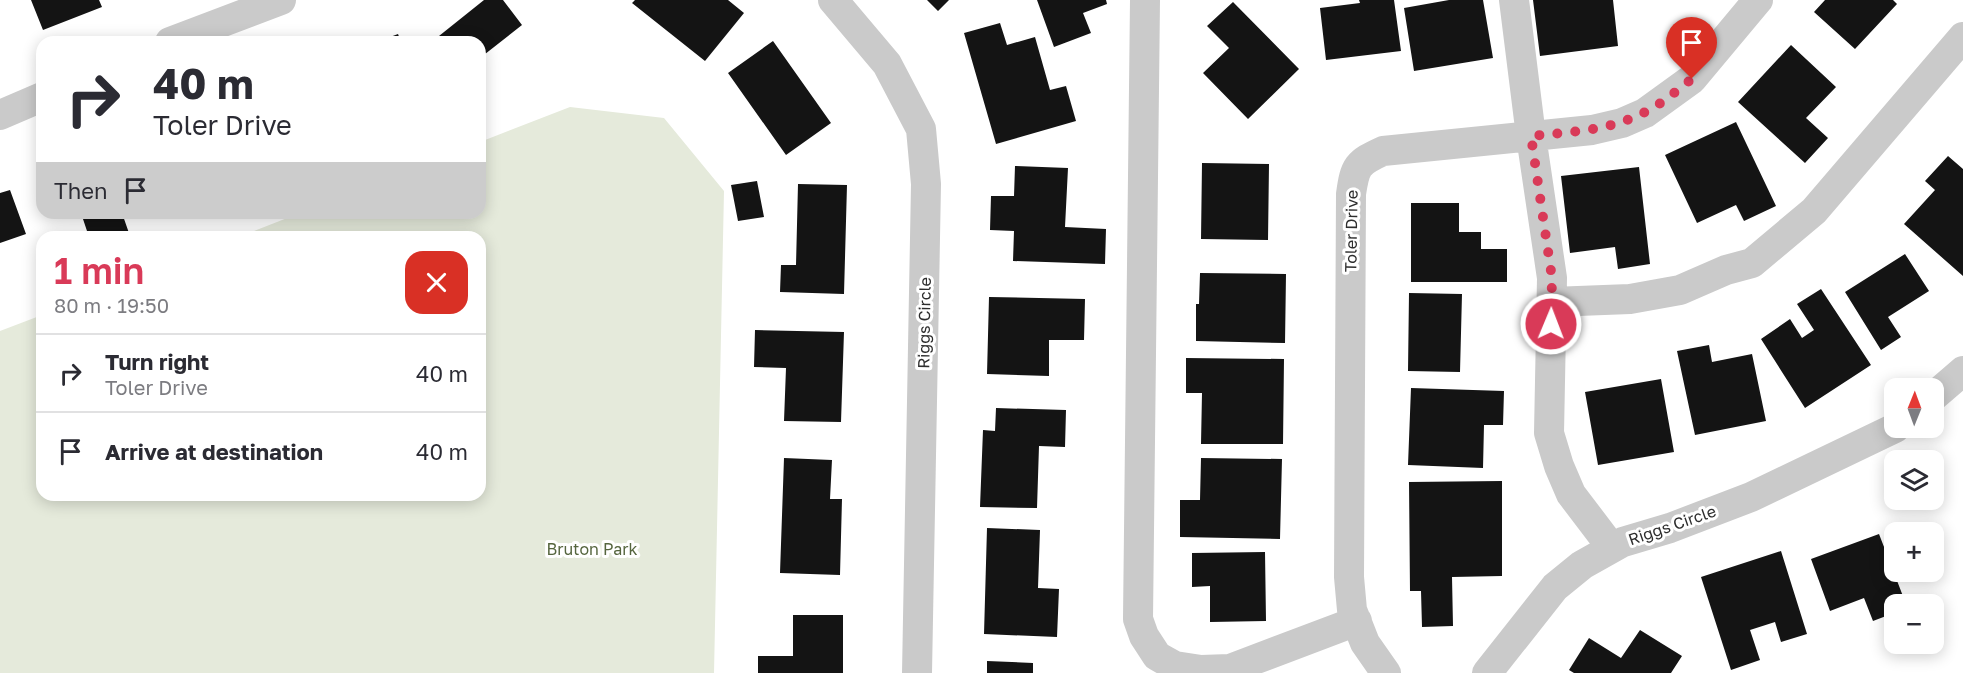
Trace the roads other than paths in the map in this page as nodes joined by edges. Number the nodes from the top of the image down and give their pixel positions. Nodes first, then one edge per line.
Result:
1 (281, 0) edge
2 (833, 0) edge
3 (1145, 0) edge
4 (1514, 0) edge
5 (1758, 0) edge
6 (186, 36) edge
7 (1963, 37) edge
8 (36, 100) edge
9 (0, 115) edge
10 (1531, 136) junction
11 (1552, 302) junction
12 (1963, 371) edge
13 (1944, 387) edge
14 (1884, 433) edge
15 (1612, 548) junction
16 (1357, 621) junction
17 (917, 673) edge
18 (1386, 673) edge
19 (1487, 673) edge

1 - 6 street
2 - 17 street, Riggs Circle
3 - 16 street
4 - 10 street
5 - 10 street, Toler Drive
7 - 11 street
8 - 9 street
10 - 11 street
10 - 16 street, Toler Drive
11 - 15 street
12 - 13 street
14 - 15 street, Riggs Circle
15 - 19 street, Riggs Circle
16 - 18 street, Toler Drive

